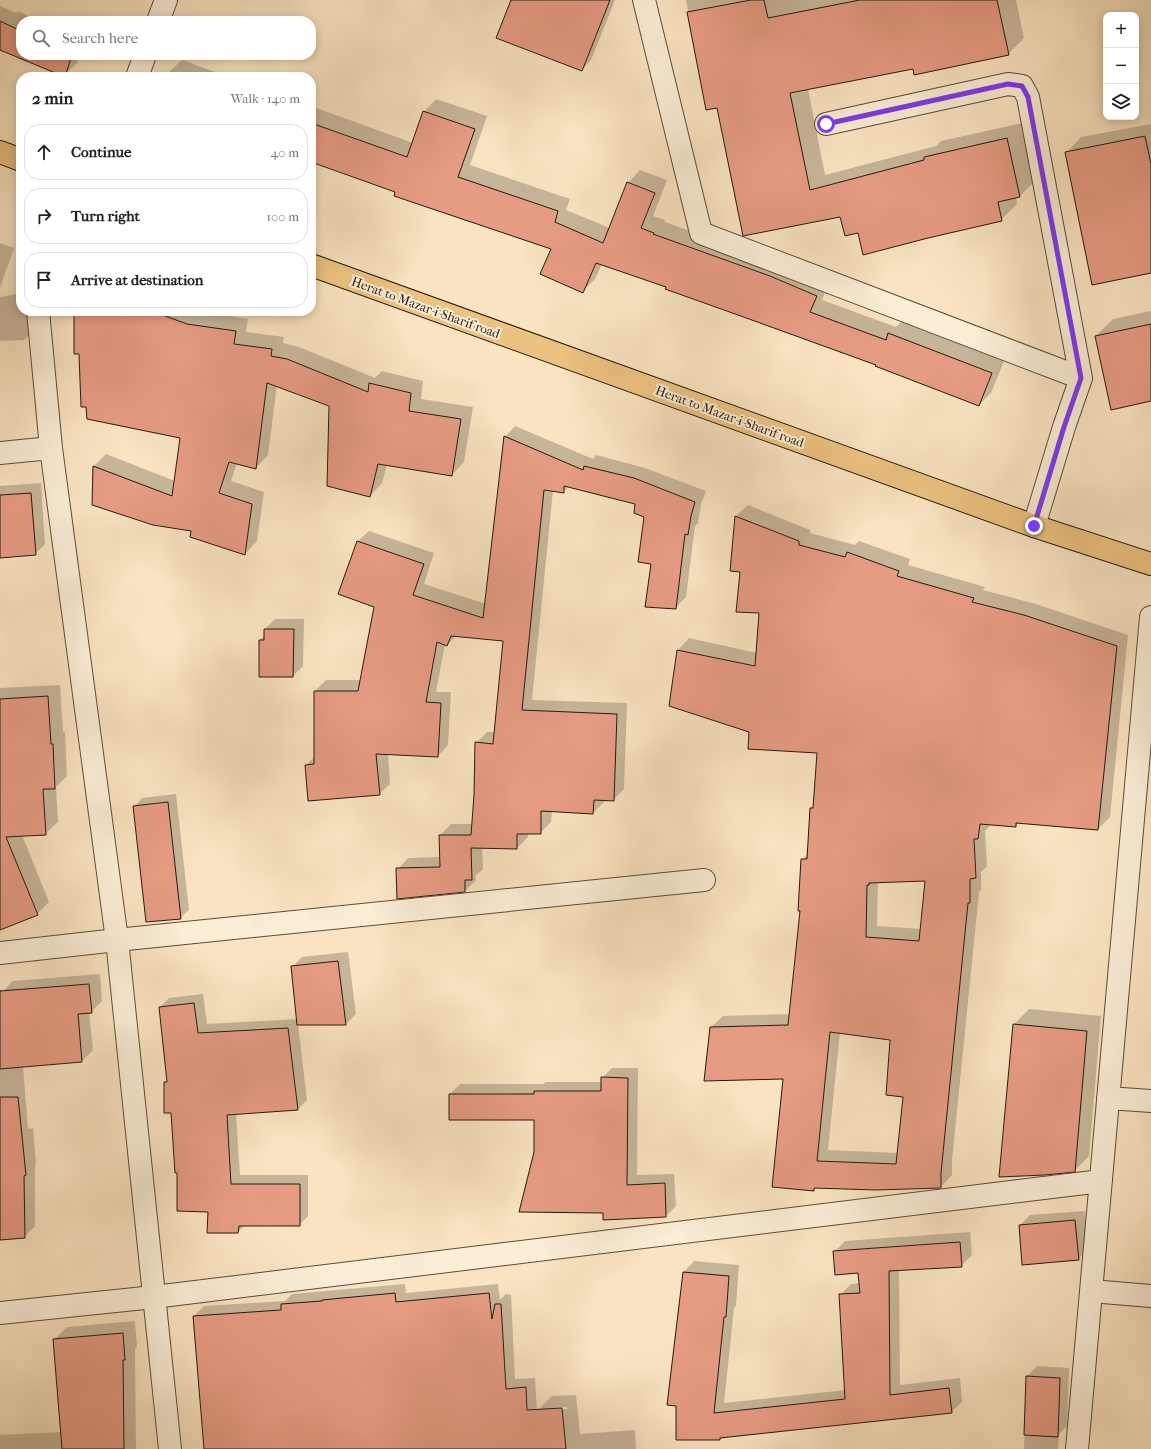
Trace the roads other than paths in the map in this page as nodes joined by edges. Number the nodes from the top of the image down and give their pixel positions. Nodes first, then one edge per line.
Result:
1 (166, 0) edge
2 (644, 0) edge
3 (160, 16) edge
4 (143, 60) edge
5 (139, 72) edge
6 (826, 124) dead end
7 (0, 152) edge
8 (16, 158) edge
9 (316, 268) edge
10 (38, 316) edge
11 (1081, 378) junction
12 (51, 448) junction
13 (0, 453) edge
14 (1034, 526) junction
15 (1151, 564) edge
16 (1151, 617) edge
17 (704, 880) dead end
18 (117, 940) junction
19 (0, 953) edge
20 (1108, 1098) junction
21 (1151, 1101) edge
22 (1101, 1181) junction
23 (1091, 1291) junction
24 (1151, 1296) edge
25 (154, 1297) junction
26 (0, 1313) edge
27 (170, 1449) edge
28 (1077, 1449) edge

1 - 3 street
2 - 11 street
4 - 5 street
6 - 11 street
7 - 8 highway
9 - 14 highway, Herat to Mazar-i-Sharif road
10 - 12 street
11 - 14 street
12 - 13 street
12 - 18 street
14 - 15 highway, Herat to Mazar-i-Sharif road
16 - 20 street
17 - 18 street
18 - 19 street
18 - 25 street
20 - 21 street
20 - 22 street
22 - 23 street
22 - 25 street
23 - 24 street
23 - 28 street
25 - 26 street
25 - 27 street

